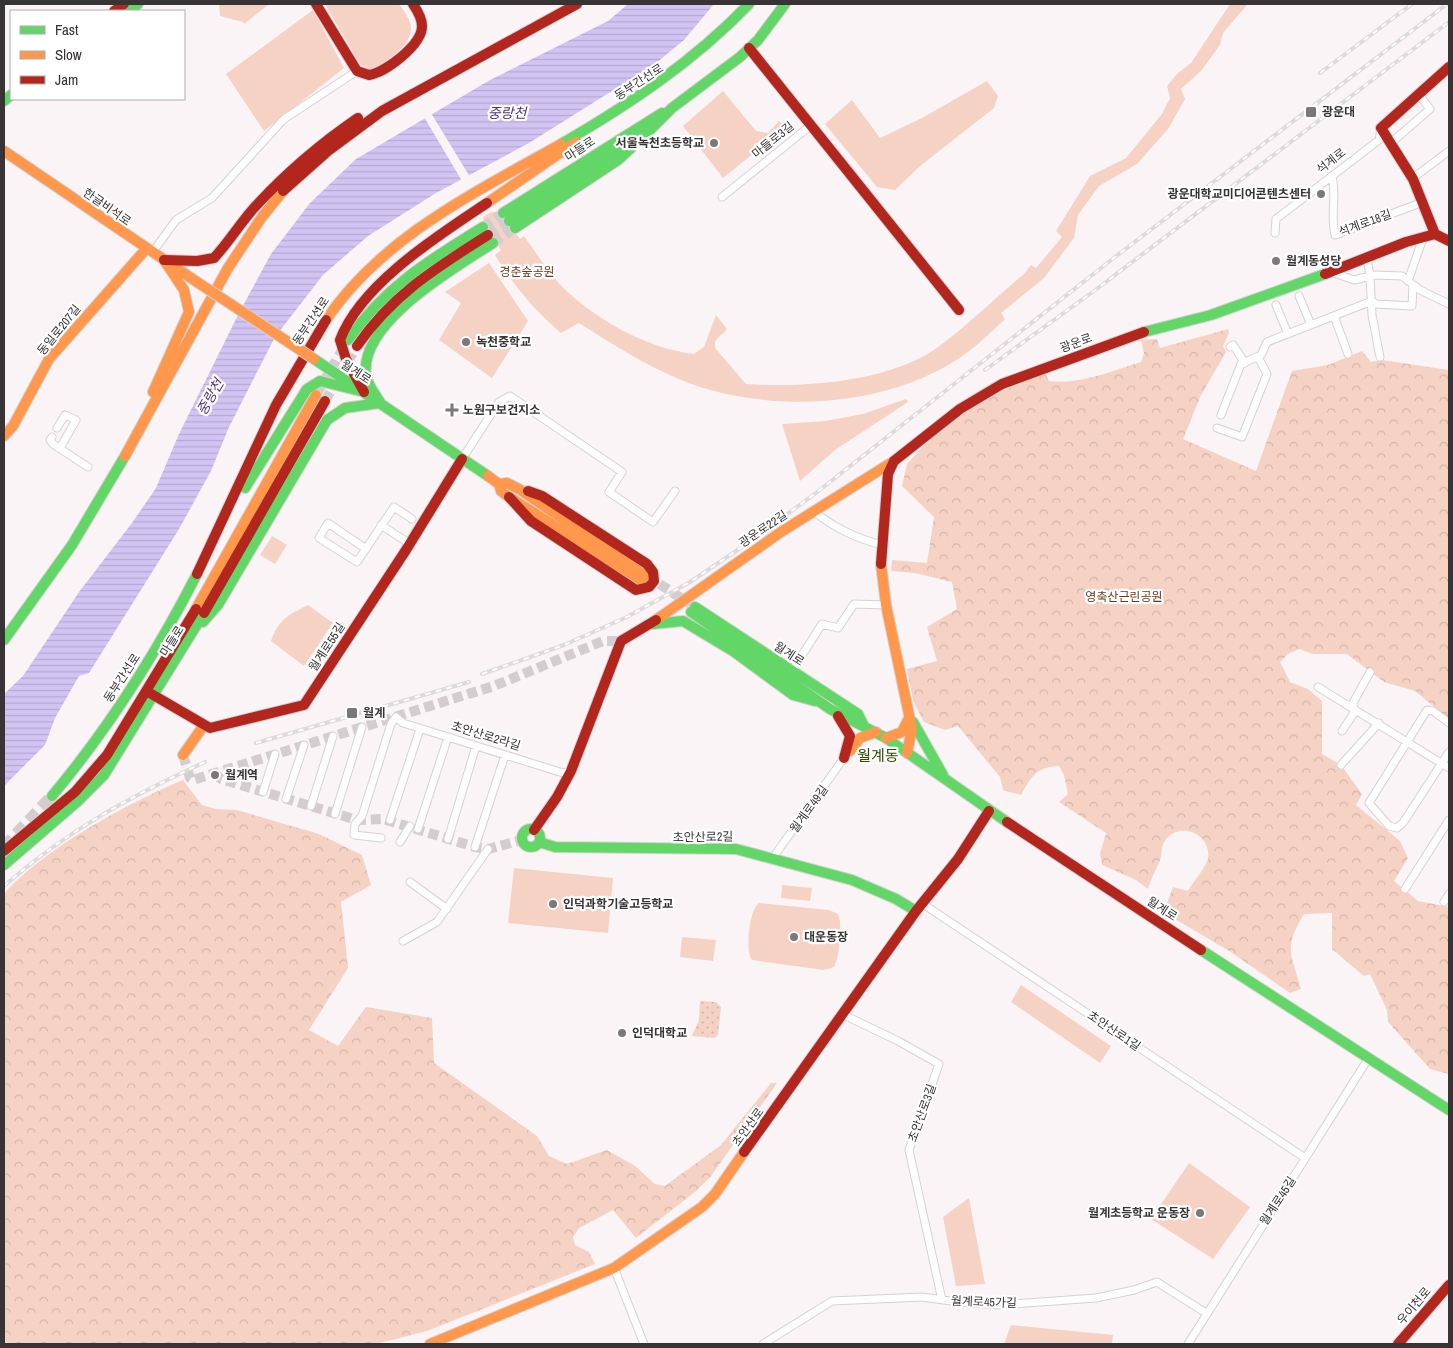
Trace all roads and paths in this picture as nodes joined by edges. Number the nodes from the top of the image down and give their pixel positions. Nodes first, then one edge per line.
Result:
1 (316, 4) edge
2 (413, 4) edge
3 (577, 4) edge
4 (749, 4) edge
5 (785, 4) edge
6 (749, 48) junction
7 (1449, 67) edge
8 (357, 71) junction
9 (408, 95) junction
10 (1419, 95) junction
11 (622, 108) junction
12 (672, 108) junction
13 (810, 126) junction
14 (1381, 128) junction
15 (1392, 142) junction
16 (4, 151) edge
17 (1449, 151) edge
18 (1332, 176) junction
19 (1413, 178) junction
20 (722, 197) dead end
21 (1423, 202) junction
22 (483, 205) junction
23 (1275, 233) dead end
24 (1434, 234) junction
25 (1422, 238) junction
26 (1449, 241) edge
27 (149, 251) junction
28 (1367, 258) junction
29 (164, 260) junction
30 (1331, 272) junction
31 (1370, 276) junction
32 (197, 282) joint
33 (1411, 283) junction
34 (1299, 296) dead end
35 (1372, 301) junction
36 (1449, 304) edge
37 (1276, 305) dead end
38 (959, 310) dead end
39 (1334, 316) junction
40 (1311, 325) junction
41 (1288, 334) junction
42 (353, 343) tunnel mouth
43 (1230, 347) dead end
44 (1348, 354) dead end
45 (1258, 357) junction
46 (1380, 357) dead end
47 (1245, 362) junction
48 (364, 392) junction
49 (316, 395) tunnel mouth
50 (325, 401) tunnel mouth
51 (380, 403) junction
52 (1221, 415) dead end
53 (57, 428) dead end
54 (1217, 428) dead end
55 (4, 436) edge
56 (52, 437) dead end
57 (60, 448) junction
58 (251, 460) junction
59 (462, 460) junction
60 (894, 461) junction
61 (88, 467) dead end
62 (119, 468) junction
63 (499, 484) junction
64 (520, 489) junction
65 (675, 491) dead end
66 (510, 497) junction
67 (813, 511) junction
68 (412, 519) dead end
69 (381, 525) junction
70 (215, 537) junction
71 (410, 544) junction
72 (882, 545) junction
73 (366, 549) junction
74 (688, 596) junction
75 (886, 605) junction
76 (695, 607) junction
77 (683, 621) junction
78 (652, 624) junction
79 (190, 638) junction
80 (4, 640) edge
81 (795, 666) junction
82 (1370, 672) dead end
83 (1318, 688) dead end
84 (150, 693) junction
85 (827, 703) junction
86 (1355, 709) junction
87 (909, 715) junction
88 (1379, 723) junction
89 (1449, 723) edge
90 (204, 725) junction
91 (362, 727) dead end
92 (420, 729) junction
93 (1342, 731) dead end
94 (876, 732) junction
95 (334, 736) dead end
96 (448, 737) junction
97 (886, 738) junction
98 (1407, 741) junction
99 (304, 745) dead end
100 (476, 746) junction
101 (1449, 752) edge
102 (907, 753) junction
103 (275, 754) dead end
104 (183, 755) dead end
105 (504, 756) junction
106 (844, 758) junction
107 (1441, 763) junction
108 (1341, 766) dead end
109 (1449, 768) edge
110 (571, 771) junction
111 (947, 781) junction
112 (263, 792) dead end
113 (52, 796) tunnel mouth
114 (286, 799) dead end
115 (311, 806) dead end
116 (989, 811) junction
117 (335, 814) dead end
118 (390, 820) dead end
119 (1449, 820) edge
120 (410, 826) dead end
121 (418, 829) dead end
122 (534, 830) junction
123 (381, 838) dead end
124 (448, 839) dead end
125 (400, 842) dead end
126 (539, 842) junction
127 (475, 847) dead end
128 (488, 849) dead end
129 (4, 851) edge
130 (772, 859) junction
131 (4, 865) edge
132 (410, 882) dead end
133 (1405, 889) dead end
134 (1449, 894) edge
135 (1444, 902) dead end
136 (919, 907) junction
137 (447, 909) junction
138 (403, 942) dead end
139 (842, 1014) junction
140 (1368, 1059) junction
141 (1449, 1110) edge
142 (1305, 1158) junction
143 (614, 1268) junction
144 (1449, 1285) edge
145 (942, 1300) junction
146 (1206, 1313) junction
147 (430, 1344) edge
148 (644, 1344) edge
149 (763, 1344) edge
150 (1188, 1344) edge
151 (1398, 1344) edge

1 - 8 main road
2 - 8 main road
3 - 9 main road
4 - 11 main road, 동부간선로
5 - 6 main road, 마들로
6 - 12 main road, 마들로
6 - 13 main road, 마들로3길
7 - 10 main road, 석계로
8 - 27 street
9 - 29 main road
9 - 62 main road
10 - 14 main road, 석계로
10 - 15 street
11 - 22 main road
11 - 58 main road, 동부간선로
12 - 12 main road, 마들로
13 - 20 street, 마들로3길
13 - 38 main road
14 - 15 main road
14 - 18 street, 석계로
15 - 19 main road
16 - 27 main road, 한글비석로
17 - 19 street
18 - 21 street, 석계로18길
18 - 23 street, 석계로
19 - 21 main road
21 - 24 main road
22 - 48 main road
22 - 58 main road
24 - 25 main road, 광운로
24 - 26 main road
25 - 28 main road, 광운로
25 - 33 street
27 - 29 main road, 한글비석로
27 - 55 main road, 동일로207길
28 - 30 main road, 광운로
28 - 31 street
29 - 32 main road, 한글비석로
29 - 62 main road
30 - 31 street
30 - 60 main road, 광운로
31 - 33 street
31 - 35 street
32 - 48 main road, 월계로, bridge
33 - 35 street
33 - 36 street
34 - 40 street
35 - 39 street
35 - 46 street
37 - 41 street
39 - 40 street
39 - 44 street
40 - 41 street
41 - 45 street
42 - 51 main road
43 - 47 street
45 - 47 street
45 - 54 street
47 - 52 street
48 - 51 main road, 월계로
48 - 70 main road
49 - 84 main road, 마들로
50 - 79 main road, 마들로
51 - 59 main road, 월계로
51 - 79 main road
53 - 57 street
56 - 57 street
57 - 61 street
58 - 70 main road, 동부간선로
59 - 63 main road, 월계로
59 - 65 street
59 - 71 main road, 월계로55길
60 - 67 main road, 광운로22길
60 - 72 main road
62 - 80 main road
63 - 64 main road, 월계로
63 - 66 main road, 월계로
64 - 66 main road, 월계로
64 - 66 main road
67 - 72 street
67 - 74 main road, 광운로22길
68 - 69 street
69 - 71 street
69 - 73 street
70 - 113 main road, 동부간선로
71 - 90 main road, 월계로55길
72 - 75 main road
73 - 73 street
74 - 76 main road
74 - 78 main road, 광운로22길
75 - 81 street, 월계로
75 - 87 main road
76 - 77 main road
76 - 81 main road
76 - 85 main road, 월계로
77 - 78 main road
77 - 85 main road
78 - 110 main road
79 - 84 main road, 마들로
81 - 85 main road
82 - 86 street
83 - 86 street
84 - 90 main road
84 - 129 main road, 마들로
84 - 131 main road, 마들로
85 - 94 main road, 월계로
85 - 106 main road
86 - 88 street
86 - 93 street
87 - 97 main road
87 - 102 main road
87 - 111 main road
88 - 98 street
88 - 108 street
89 - 98 street
90 - 104 main road
91 - 117 street
92 - 96 street, 초안산로2라길
92 - 118 street
92 - 123 street, 초안산로2라길
94 - 97 main road, 월계로
94 - 106 main road
95 - 115 street
96 - 100 street, 초안산로2라길
96 - 121 street
97 - 102 main road, 월계로
98 - 107 street
98 - 107 street
99 - 114 street
100 - 105 street, 초안산로2라길
100 - 124 street
101 - 107 street
102 - 111 main road, 월계로
103 - 112 street
105 - 110 street, 초안산로2라길
105 - 127 street
106 - 130 street, 월계로49길
107 - 109 street
110 - 122 main road
111 - 116 main road, 월계로
116 - 136 main road, 초안산로
116 - 140 main road, 월계로
119 - 133 street
120 - 125 street
122 - 126 main road
122 - 126 main road
126 - 130 main road, 초안산로2길
128 - 137 street
130 - 136 main road, 초안산로2길
132 - 137 street
134 - 135 street
136 - 139 main road, 초안산로
136 - 142 street, 초안산로1길
137 - 138 street
139 - 143 main road, 초안산로
139 - 145 street, 초안산로3길
140 - 141 main road, 월계로
140 - 142 street, 월계로45길
142 - 146 street, 월계로45길
143 - 147 main road, 초안산로
143 - 148 street
144 - 151 main road, 우이천로
145 - 146 street, 월계로45가길
145 - 149 street, 월계로45가길
146 - 150 street, 월계로45길

